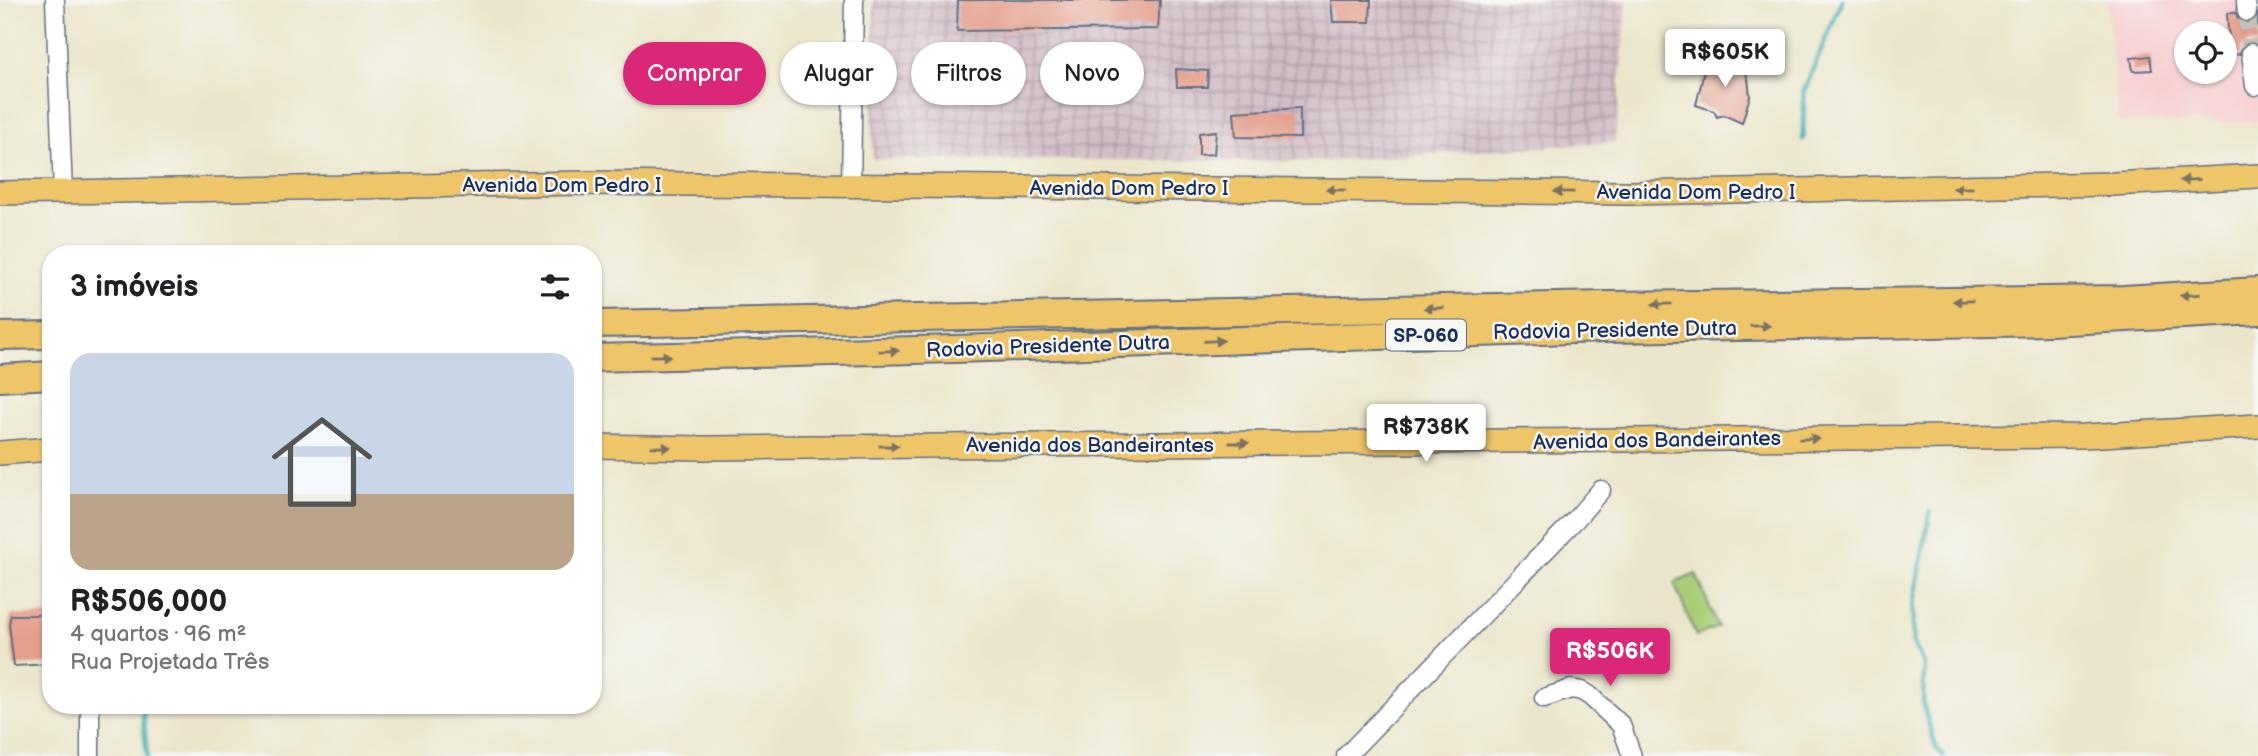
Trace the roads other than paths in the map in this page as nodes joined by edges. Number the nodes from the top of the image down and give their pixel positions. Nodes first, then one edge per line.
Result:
1 (55, 0) edge
2 (854, 0) edge
3 (2250, 53) dead end
4 (2255, 86) dead end
5 (2258, 176) edge
6 (851, 186) junction
7 (63, 192) junction
8 (0, 193) edge
9 (2258, 290) edge
10 (2258, 311) edge
11 (602, 324) edge
12 (42, 335) edge
13 (0, 336) edge
14 (602, 358) edge
15 (0, 366) edge
16 (42, 366) edge
17 (42, 375) edge
18 (0, 378) edge
19 (2258, 426) edge
20 (602, 446) edge
21 (42, 450) edge
22 (0, 453) edge
23 (1601, 490) dead end
24 (1544, 698) dead end
25 (90, 714) edge
26 (90, 756) edge
27 (1346, 756) edge
28 (1632, 756) edge

1 - 7 street
2 - 6 street
3 - 4 street
5 -> 6 main road, Avenida Dom Pedro I
6 - 7 main road, Avenida Dom Pedro I
7 - 8 main road, Avenida Dom Pedro I
9 -> 11 highway, Rodovia Presidente Dutra / SP-060
14 -> 10 highway, Rodovia Presidente Dutra / SP-060
12 - 13 highway
15 - 16 highway
17 - 18 highway
20 -> 19 main road, Avenida dos Bandeirantes
21 - 22 main road
23 - 27 street
24 - 28 street
25 - 26 street

